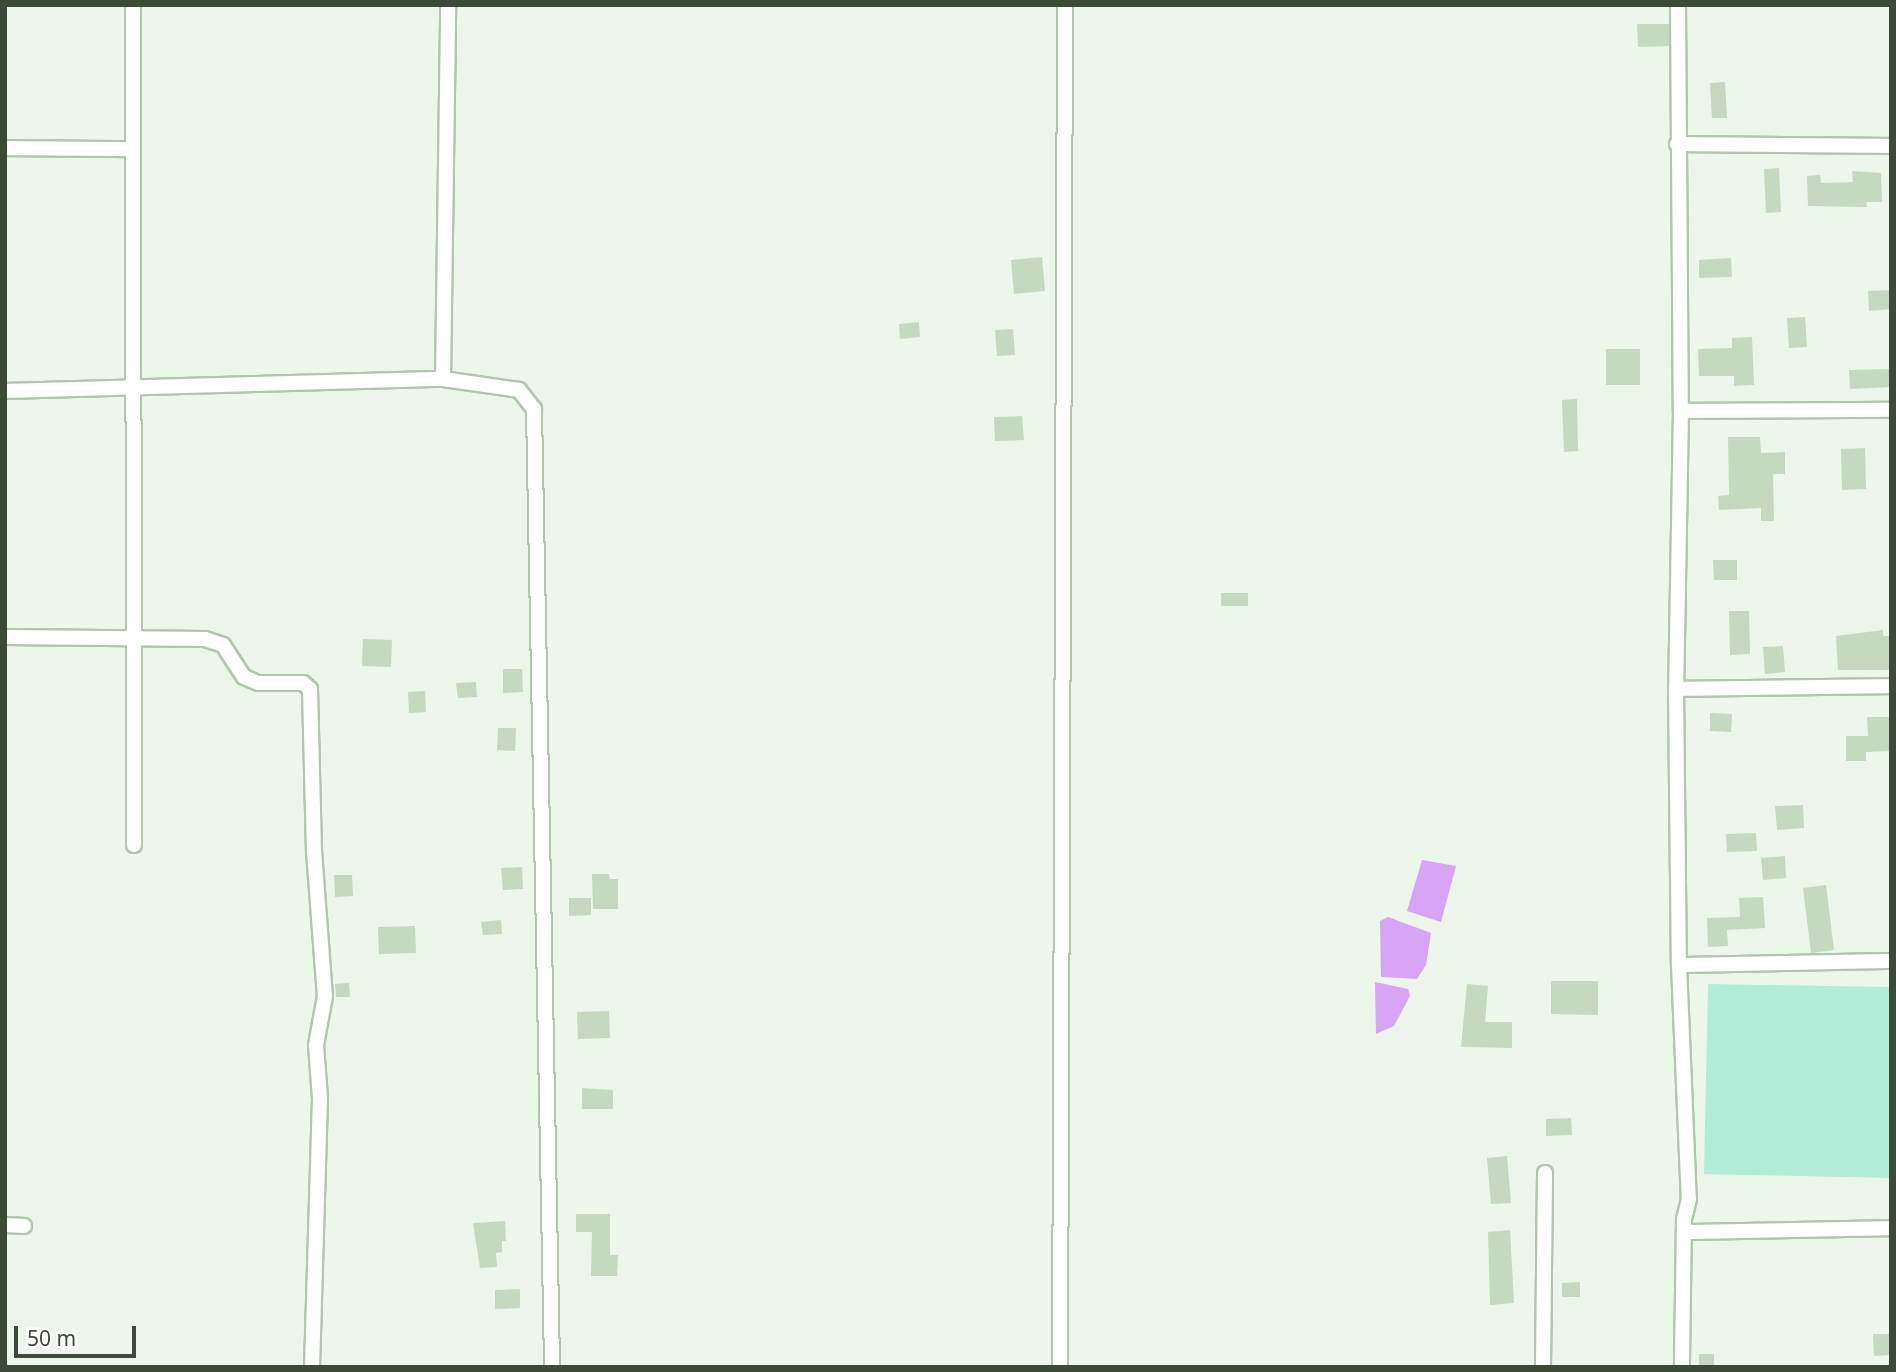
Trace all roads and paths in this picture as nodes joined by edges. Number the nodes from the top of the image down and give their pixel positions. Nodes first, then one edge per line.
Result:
1 (133, 5) edge
2 (448, 5) edge
3 (1065, 5) edge
4 (1678, 5) edge
5 (1677, 144) junction
6 (1891, 146) edge
7 (5, 148) edge
8 (132, 149) junction
9 (443, 379) junction
10 (134, 388) junction
11 (5, 391) edge
12 (1891, 410) edge
13 (1681, 411) junction
14 (5, 637) edge
15 (135, 639) junction
16 (1891, 686) edge
17 (1676, 689) junction
18 (134, 845) dead end
19 (1891, 961) edge
20 (1679, 965) junction
21 (1545, 1173) dead end
22 (5, 1225) edge
23 (24, 1226) dead end
24 (1891, 1228) edge
25 (1684, 1232) junction
26 (312, 1367) edge
27 (552, 1367) edge
28 (1060, 1367) edge
29 (1543, 1367) edge
30 (1682, 1367) edge

1 - 8 street
2 - 9 street
3 - 28 street
4 - 5 street
5 - 6 street
5 - 13 street
7 - 8 street
8 - 10 street
9 - 10 street
9 - 27 street
10 - 11 street
10 - 15 street
12 - 13 street
13 - 17 street
14 - 15 street
15 - 18 street
15 - 26 street
16 - 17 street
17 - 20 street
19 - 20 street
20 - 25 street
21 - 29 street
22 - 23 street
24 - 25 street
25 - 30 street

